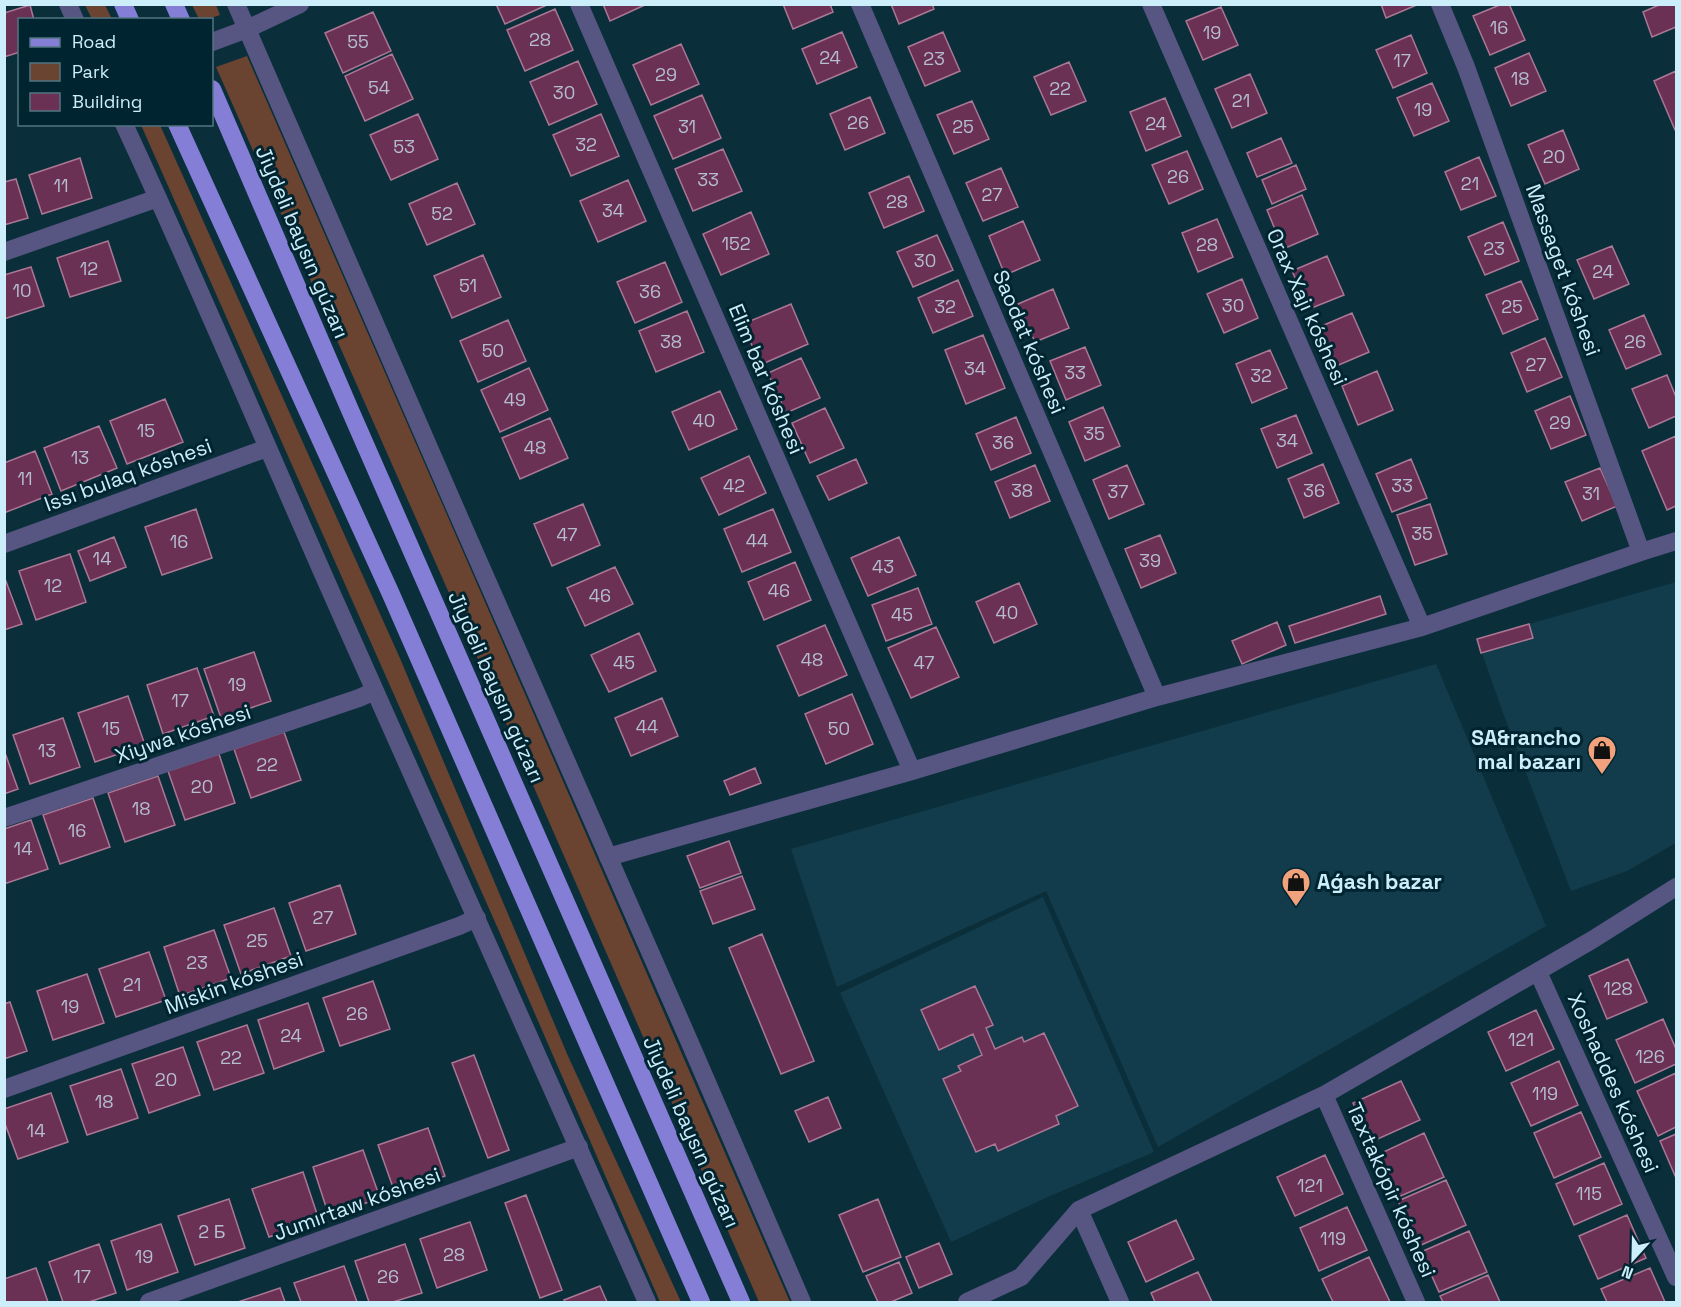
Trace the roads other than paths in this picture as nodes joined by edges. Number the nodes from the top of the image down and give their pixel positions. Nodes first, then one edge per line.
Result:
1 (68, 4) edge
2 (123, 4) edge
3 (174, 4) edge
4 (236, 4) edge
5 (300, 4) edge
6 (579, 4) edge
7 (861, 4) edge
8 (1151, 4) edge
9 (1440, 4) edge
10 (74, 18) edge
11 (129, 18) edge
12 (180, 18) edge
13 (247, 29) junction
14 (213, 42) edge
15 (213, 91) edge
16 (125, 126) edge
17 (178, 126) edge
18 (158, 198) junction
19 (4, 252) edge
20 (267, 448) junction
21 (1677, 541) edge
22 (4, 544) edge
23 (1641, 552) junction
24 (1422, 627) junction
25 (375, 692) junction
26 (1156, 697) junction
27 (912, 771) junction
28 (4, 818) edge
29 (608, 857) junction
30 (1677, 887) edge
31 (477, 918) junction
32 (1538, 972) junction
33 (4, 1089) edge
34 (1324, 1095) junction
35 (579, 1147) junction
36 (1079, 1210) junction
37 (1677, 1277) edge
38 (149, 1302) edge
39 (647, 1302) edge
40 (701, 1302) edge
41 (741, 1302) edge
42 (802, 1302) edge
43 (967, 1302) edge
44 (1120, 1302) edge
45 (1416, 1302) edge

1 - 10 street
2 - 11 main road
3 - 12 main road
4 - 13 street
5 - 13 street
6 - 27 street, Elim bar kóshesi
7 - 26 street, Saodat kóshesi
8 - 24 street, Orax Xajı kóshesi
9 - 23 street, Massaget kóshesi
13 - 14 street
13 - 29 street
15 - 41 main road, Jiydeli baysın gúzarı
16 - 18 street
17 - 40 main road
18 - 19 street
18 - 20 street
20 - 22 street, Issı bulaq kóshesi
20 - 25 street
21 - 23 street
23 - 24 street
24 - 26 street
25 - 28 street, Xiywa kóshesi
25 - 31 street
26 - 27 street
27 - 29 street
29 - 42 street
30 - 32 street
31 - 33 street, Miskin kóshesi
31 - 35 street
32 - 34 street
32 - 37 street, Xoshaddes kóshesi
34 - 36 street
34 - 45 street, Taxtakópir kóshesi
35 - 38 street, Jumırtaw kóshesi
35 - 39 street
36 - 43 street
36 - 44 street

